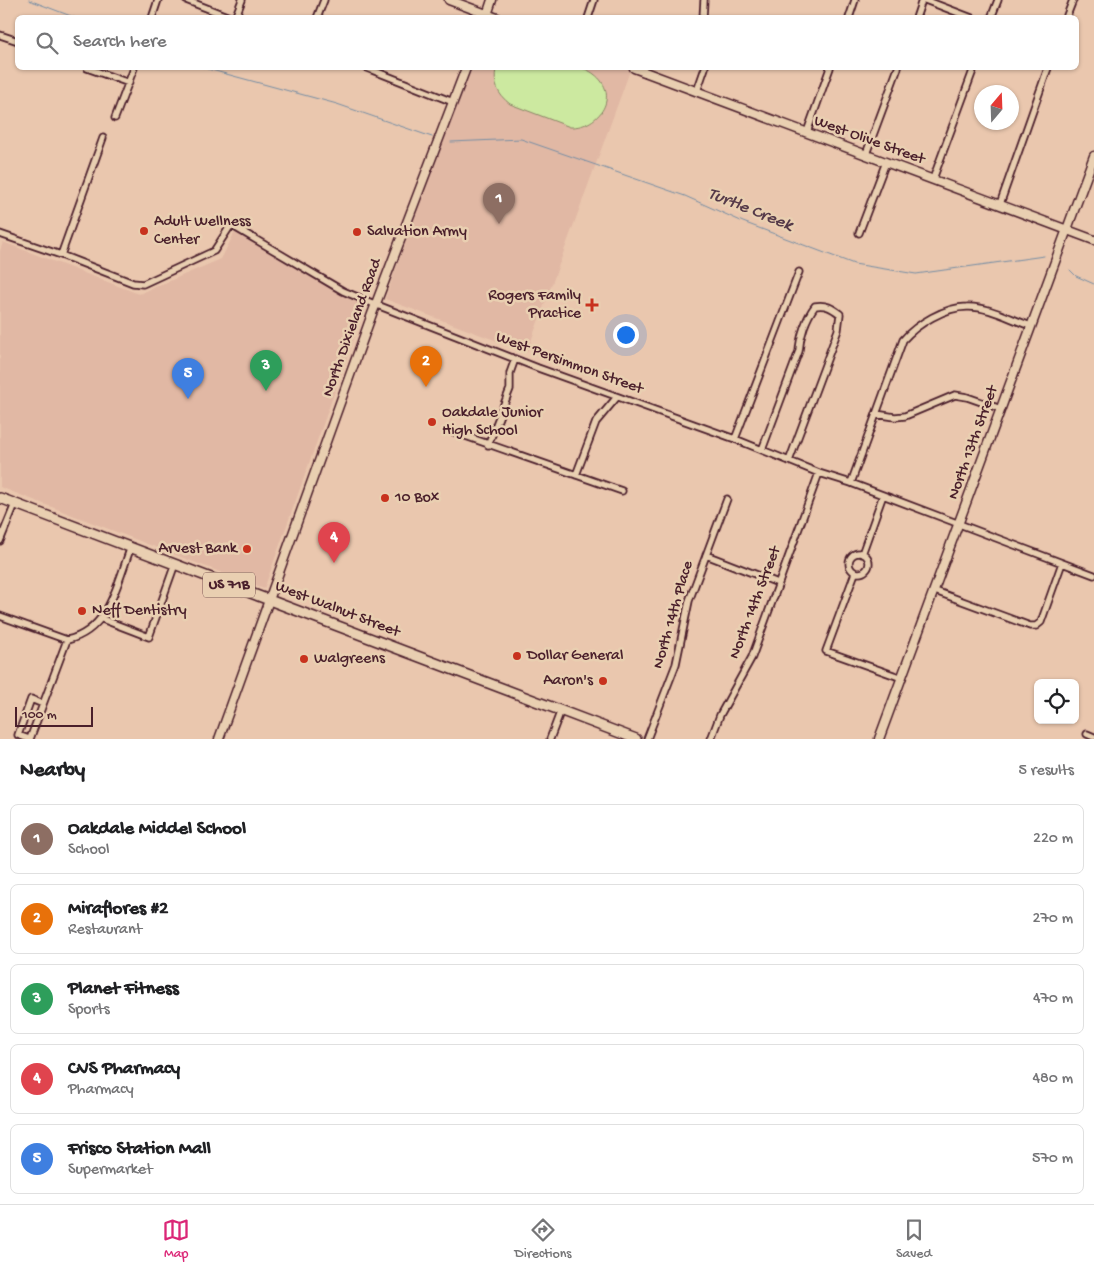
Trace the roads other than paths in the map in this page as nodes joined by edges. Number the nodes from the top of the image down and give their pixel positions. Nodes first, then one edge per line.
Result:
1 (158, 0) edge
2 (186, 0) edge
3 (242, 0) edge
4 (324, 0) edge
5 (449, 0) edge
6 (492, 0) edge
7 (594, 0) edge
8 (704, 0) edge
9 (855, 0) edge
10 (924, 0) edge
11 (998, 0) edge
12 (1073, 0) edge
13 (153, 15) edge
14 (226, 15) edge
15 (235, 15) edge
16 (319, 15) edge
17 (485, 15) edge
18 (487, 15) edge
19 (589, 15) edge
20 (703, 15) edge
21 (850, 15) edge
22 (917, 15) edge
23 (964, 15) edge
24 (992, 15) edge
25 (1067, 15) edge
26 (0, 35) edge
27 (15, 40) edge
28 (92, 70) edge
29 (133, 70) edge
30 (381, 70) edge
31 (465, 70) edge
32 (640, 70) edge
33 (704, 70) edge
34 (829, 70) edge
35 (897, 70) edge
36 (973, 70) edge
37 (1047, 70) edge
38 (128, 83) junction
39 (697, 90) junction
40 (453, 102) junction
41 (115, 118) dead end
42 (807, 132) junction
43 (102, 138) dead end
44 (866, 154) junction
45 (1094, 156) edge
46 (886, 162) junction
47 (934, 179) junction
48 (1000, 204) junction
49 (1067, 230) junction
50 (859, 233) dead end
51 (0, 234) edge
52 (1094, 240) edge
53 (61, 255) junction
54 (799, 272) dead end
55 (376, 304) junction
56 (1030, 326) junction
57 (515, 359) junction
58 (616, 397) junction
59 (1001, 409) junction
60 (876, 414) junction
61 (454, 432) dead end
62 (735, 439) junction
63 (488, 444) junction
64 (762, 450) junction
65 (789, 461) junction
66 (819, 473) junction
67 (576, 475) junction
68 (851, 483) junction
69 (622, 491) dead end
70 (883, 495) junction
71 (0, 498) edge
72 (727, 499) dead end
73 (15, 504) junction
74 (959, 524) junction
75 (0, 541) edge
76 (131, 548) junction
77 (862, 554) junction
78 (706, 555) junction
79 (1062, 563) junction
80 (175, 564) junction
81 (855, 573) junction
82 (1094, 576) edge
83 (778, 583) junction
84 (934, 590) junction
85 (268, 599) junction
86 (0, 616) edge
87 (102, 619) junction
88 (67, 640) junction
89 (902, 678) junction
90 (43, 704) junction
91 (561, 710) junction
92 (1087, 734) dead end
93 (1094, 737) edge
94 (29, 739) edge
95 (219, 739) edge
96 (550, 739) edge
97 (636, 739) edge
98 (647, 739) edge
99 (711, 739) edge
100 (879, 739) edge

1 - 13 street
2 - 14 street
3 - 15 street
4 - 16 street
5 - 17 main road
6 - 18 main road
7 - 19 street
8 - 20 street
9 - 21 street
10 - 22 street
10 - 23 street
11 - 24 street
12 - 25 street
26 - 27 street
28 - 38 street
29 - 38 street
30 - 40 street
31 - 40 main road, North Dixieland Road
32 - 39 main road, West Olive Street
33 - 39 street
34 - 42 street
35 - 44 street
36 - 47 street
37 - 48 street
38 - 41 street
39 - 42 main road, West Olive Street
40 - 55 main road, North Dixieland Road
42 - 44 main road, West Olive Street
43 - 53 street
44 - 46 main road, West Olive Street
45 - 49 main road, North 13th Street
46 - 47 main road, West Olive Street
46 - 50 street
47 - 48 main road, West Olive Street
48 - 49 main road, West Olive Street
49 - 52 main road, West Olive Street
49 - 56 main road, North 13th Street
51 - 53 street
53 - 55 street, West Persimmon Street
54 - 62 street
55 - 57 street, West Persimmon Street
55 - 85 main road, North Dixieland Road
56 - 59 main road, North 13th Street
56 - 60 street
57 - 58 street, West Persimmon Street
57 - 63 street
58 - 62 street, West Persimmon Street
58 - 67 street
59 - 60 street
59 - 74 main road, North 13th Street
60 - 68 street
61 - 63 street
62 - 64 street, West Persimmon Street
63 - 67 street
64 - 65 street, West Persimmon Street
64 - 65 street
65 - 66 street, West Persimmon Street
66 - 68 street, West Persimmon Street
66 - 83 street, North 14th Street
67 - 69 street
68 - 70 street, West Persimmon Street
70 - 74 street, West Persimmon Street
70 - 77 street
71 - 73 main road, West Walnut Street / US 71B
72 - 78 street, North 14th Place
73 - 75 street
73 - 76 main road, West Walnut Street / US 71B
74 - 79 street, West Persimmon Street
74 - 84 main road, North 13th Street
76 - 80 main road, West Walnut Street / US 71B
76 - 87 street
77 - 81 street
77 - 81 street
78 - 83 street
78 - 98 street, North 14th Place
79 - 82 street, West Persimmon Street
79 - 84 street
80 - 85 main road, West Walnut Street / US 71B
80 - 87 street
81 - 89 street
83 - 99 street, North 14th Street
84 - 89 main road, North 13th Street
85 - 91 main road, West Walnut Street / US 71B
85 - 95 main road, North Dixieland Road
86 - 88 street
87 - 88 street
88 - 90 street
89 - 100 main road, North 13th Street
90 - 94 street
90 - 94 street
91 - 96 street
91 - 97 main road, West Walnut Street / US 71B
92 - 93 street

